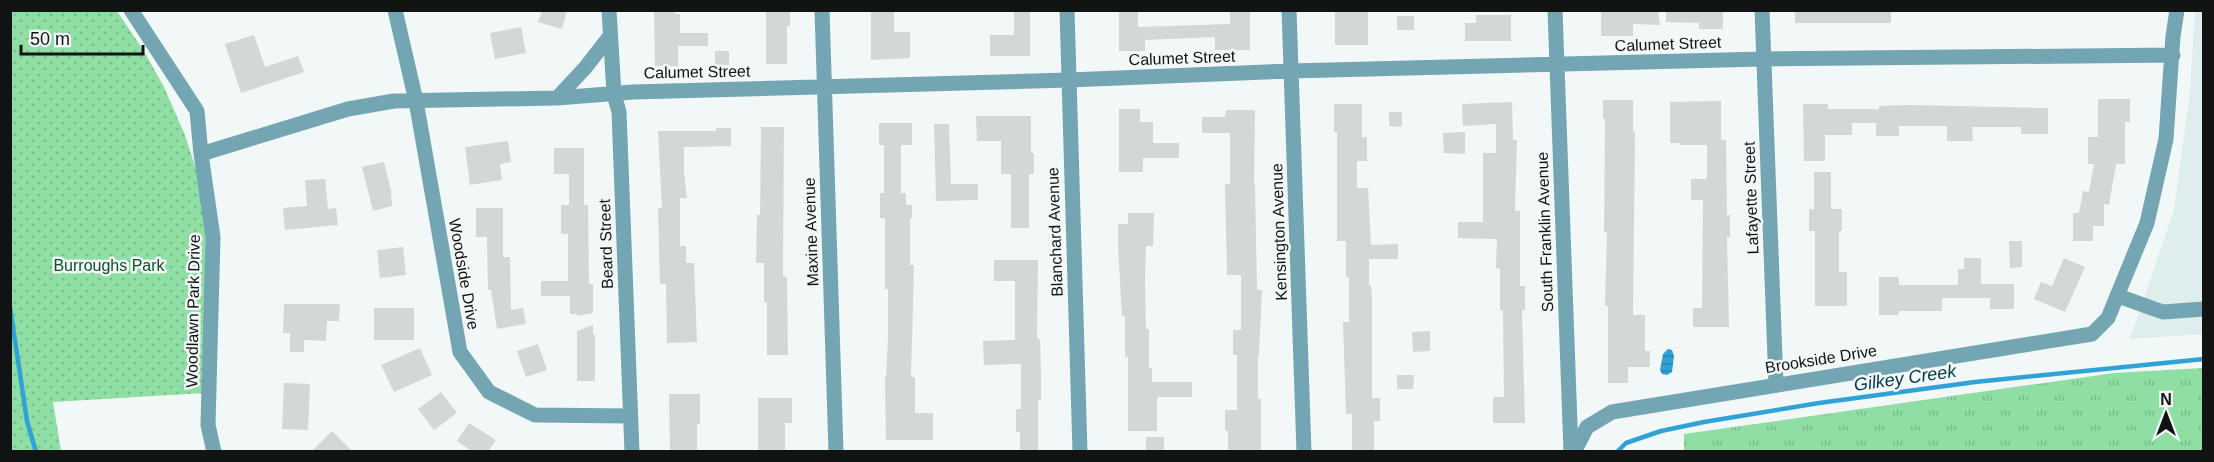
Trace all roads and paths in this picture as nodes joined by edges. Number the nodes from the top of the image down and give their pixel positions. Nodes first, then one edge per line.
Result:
1 (131, 10) edge
2 (395, 10) edge
3 (609, 10) edge
4 (822, 10) edge
5 (1067, 10) edge
6 (1289, 10) edge
7 (1555, 10) edge
8 (1762, 10) edge
9 (2176, 10) edge
10 (610, 36) junction
11 (2173, 55) junction
12 (1763, 59) junction
13 (1557, 66) junction
14 (1291, 71) junction
15 (1069, 80) junction
16 (824, 87) junction
17 (614, 94) junction
18 (557, 98) junction
19 (416, 101) junction
20 (201, 154) junction
21 (2118, 296) junction
22 (2204, 309) edge
23 (1776, 385) junction
24 (630, 416) junction
25 (214, 452) edge
26 (632, 452) edge
27 (836, 452) edge
28 (1080, 452) edge
29 (1304, 452) edge
30 (1572, 452) edge

1 - 20 street, Woodlawn Park Drive
2 - 19 street, Woodside Drive
3 - 10 street, Beard Street
4 - 16 street, Maxine Avenue
5 - 15 street, Blanchard Avenue
6 - 14 street, Kensington Avenue
7 - 13 street, South Franklin Avenue
8 - 12 street, Lafayette Street
9 - 11 street
10 - 17 street, Beard Street
10 - 18 street
11 - 12 street, Calumet Street
11 - 21 street
12 - 13 street, Calumet Street
12 - 23 street, Lafayette Street
13 - 14 street, Calumet Street
13 - 30 street, South Franklin Avenue
14 - 15 street, Calumet Street
14 - 29 street, Kensington Avenue
15 - 16 street, Calumet Street
15 - 28 street, Blanchard Avenue
16 - 17 street, Calumet Street
16 - 27 street, Maxine Avenue
17 - 18 street, Calumet Street
17 - 24 street, Beard Street
18 - 19 street, Calumet Street
19 - 20 street, Calumet Street
19 - 24 street, Woodside Drive
20 - 25 street, Woodlawn Park Drive
21 - 22 street
21 - 23 street, Brookside Drive
23 - 30 street, Brookside Drive
24 - 26 street, Beard Street

